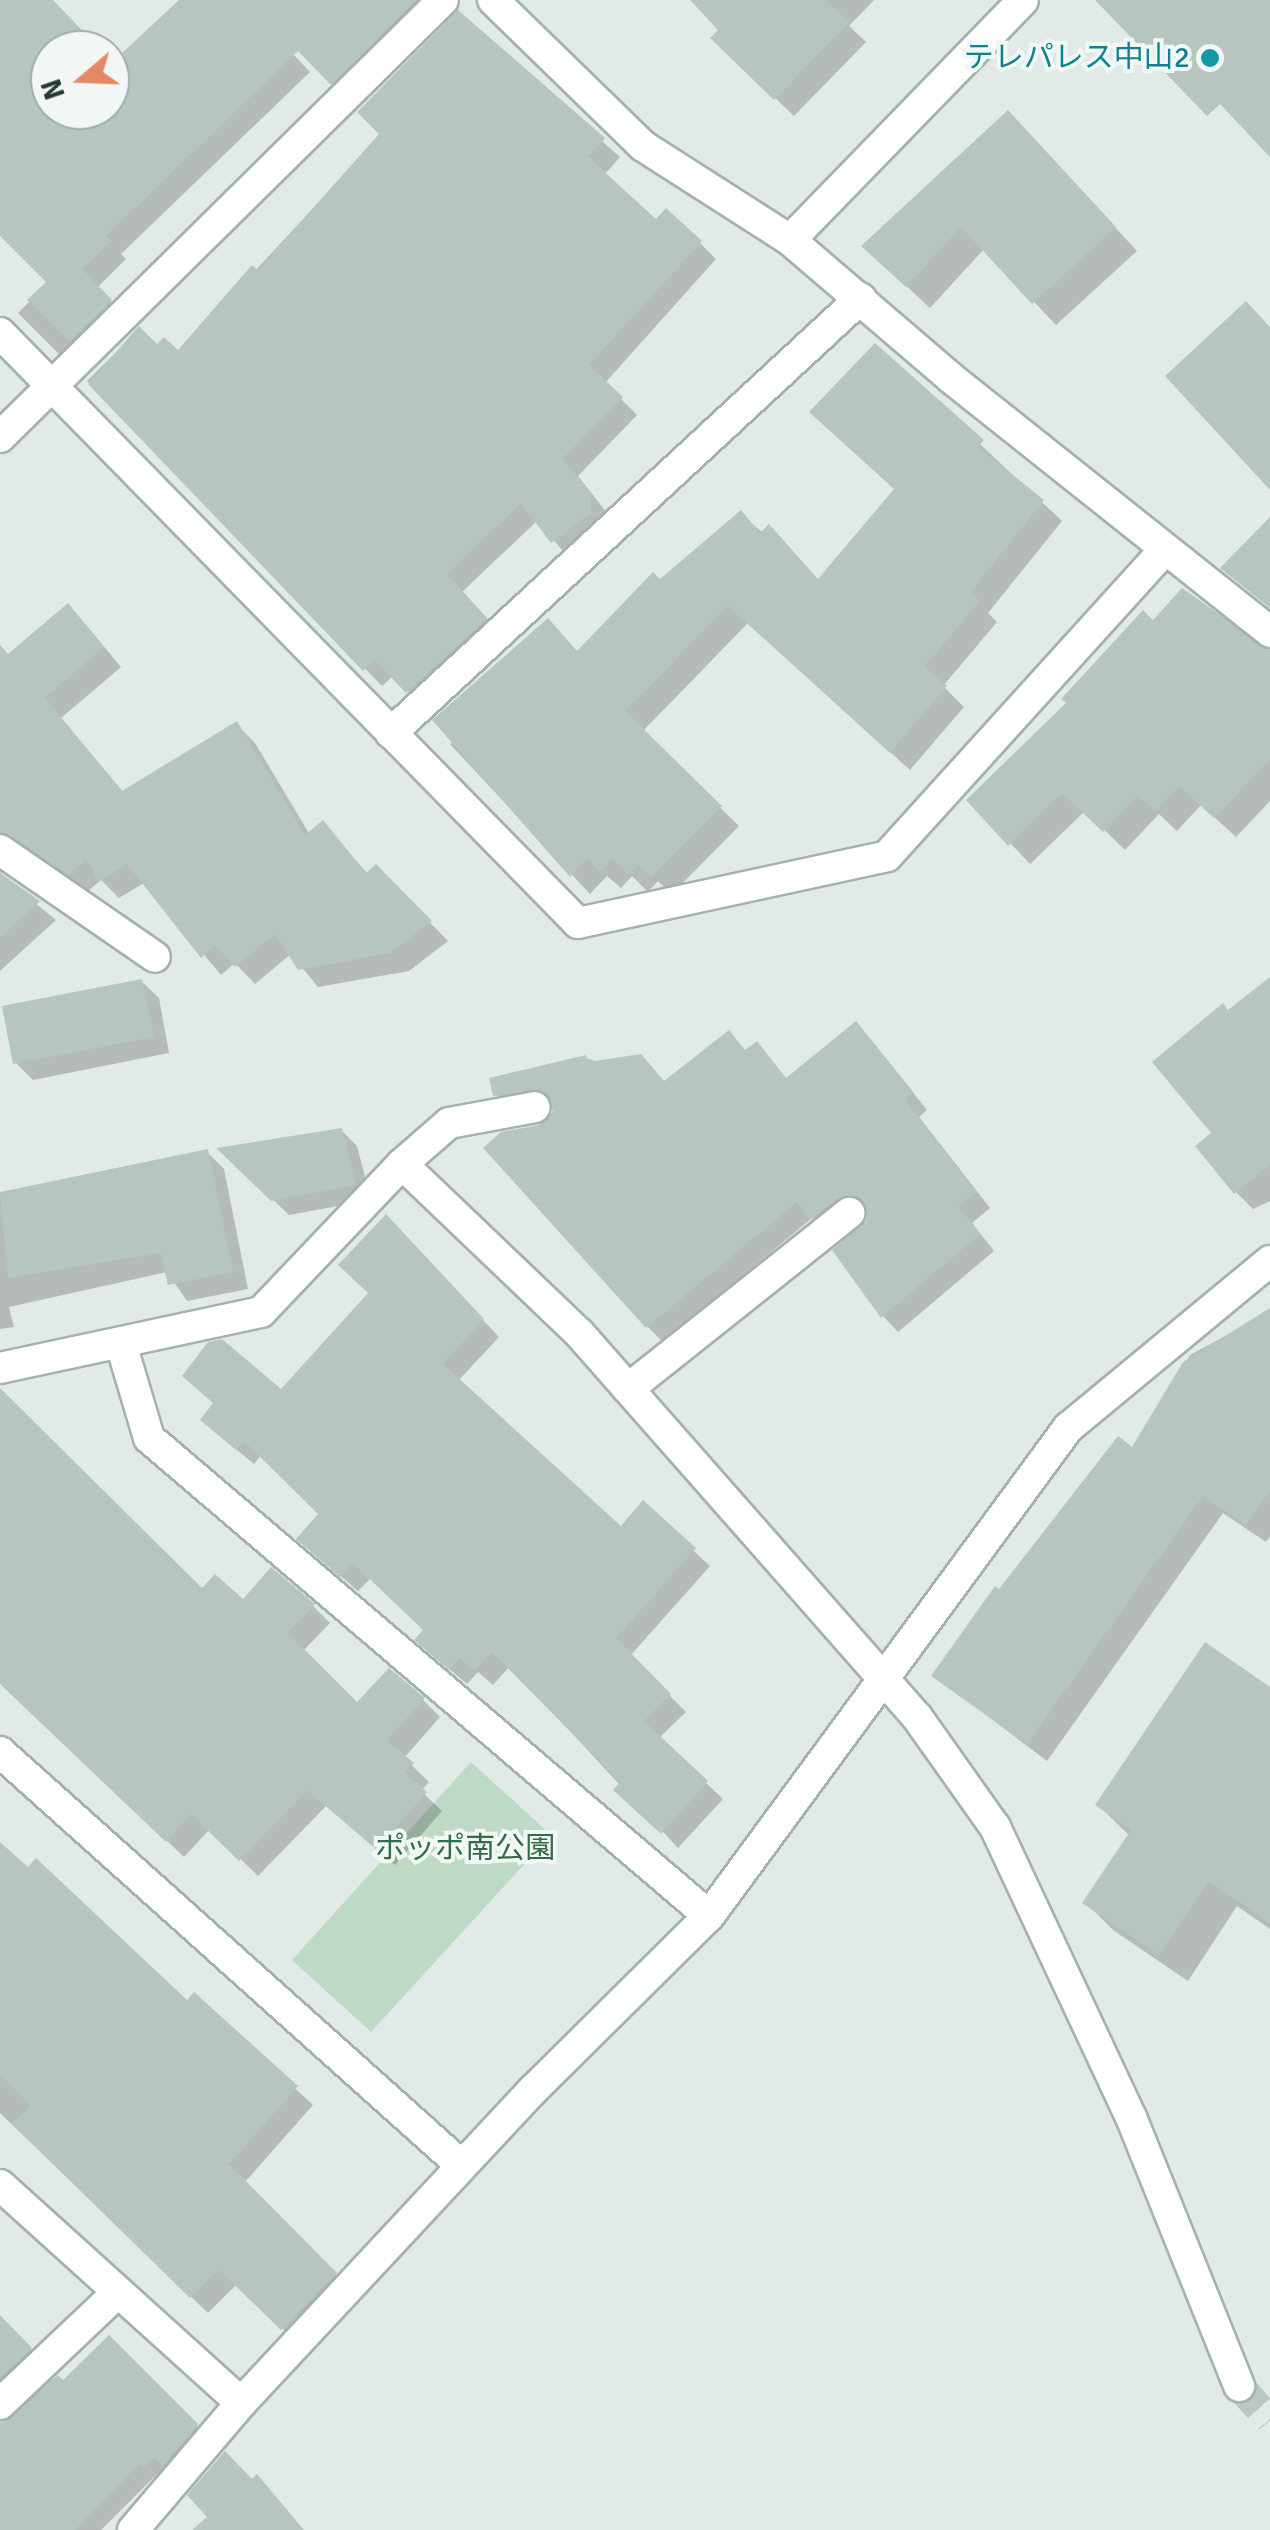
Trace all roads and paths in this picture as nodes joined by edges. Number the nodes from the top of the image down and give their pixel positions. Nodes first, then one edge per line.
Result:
1 (443, 0) edge
2 (493, 0) edge
3 (1023, 0) edge
4 (790, 240) junction
5 (861, 298) junction
6 (0, 333) edge
7 (50, 386) junction
8 (0, 436) edge
9 (1165, 549) junction
10 (1270, 632) edge
11 (392, 732) junction
12 (0, 850) edge
13 (155, 957) dead end
14 (535, 1107) dead end
15 (402, 1164) junction
16 (849, 1212) dead end
17 (1270, 1261) edge
18 (121, 1344) junction
19 (0, 1368) edge
20 (628, 1390) junction
21 (878, 1678) junction
22 (0, 1752) edge
23 (709, 1916) junction
24 (462, 2166) junction
25 (0, 2186) edge
26 (118, 2292) junction
27 (1239, 2386) tunnel mouth
28 (241, 2403) junction
29 (0, 2404) edge
30 (133, 2530) edge

1 - 7 street
2 - 4 street
3 - 4 street
4 - 5 street
5 - 9 street
5 - 11 street
6 - 7 street
7 - 8 street
7 - 11 street
9 - 10 street
9 - 11 street
12 - 13 street
14 - 15 street
15 - 18 street
15 - 20 street
16 - 20 street
17 - 21 street
18 - 19 street
18 - 23 street
20 - 21 street
21 - 23 street
21 - 27 street
22 - 24 street
23 - 24 street
24 - 28 street
25 - 26 street
26 - 28 street
26 - 29 street
28 - 30 street

